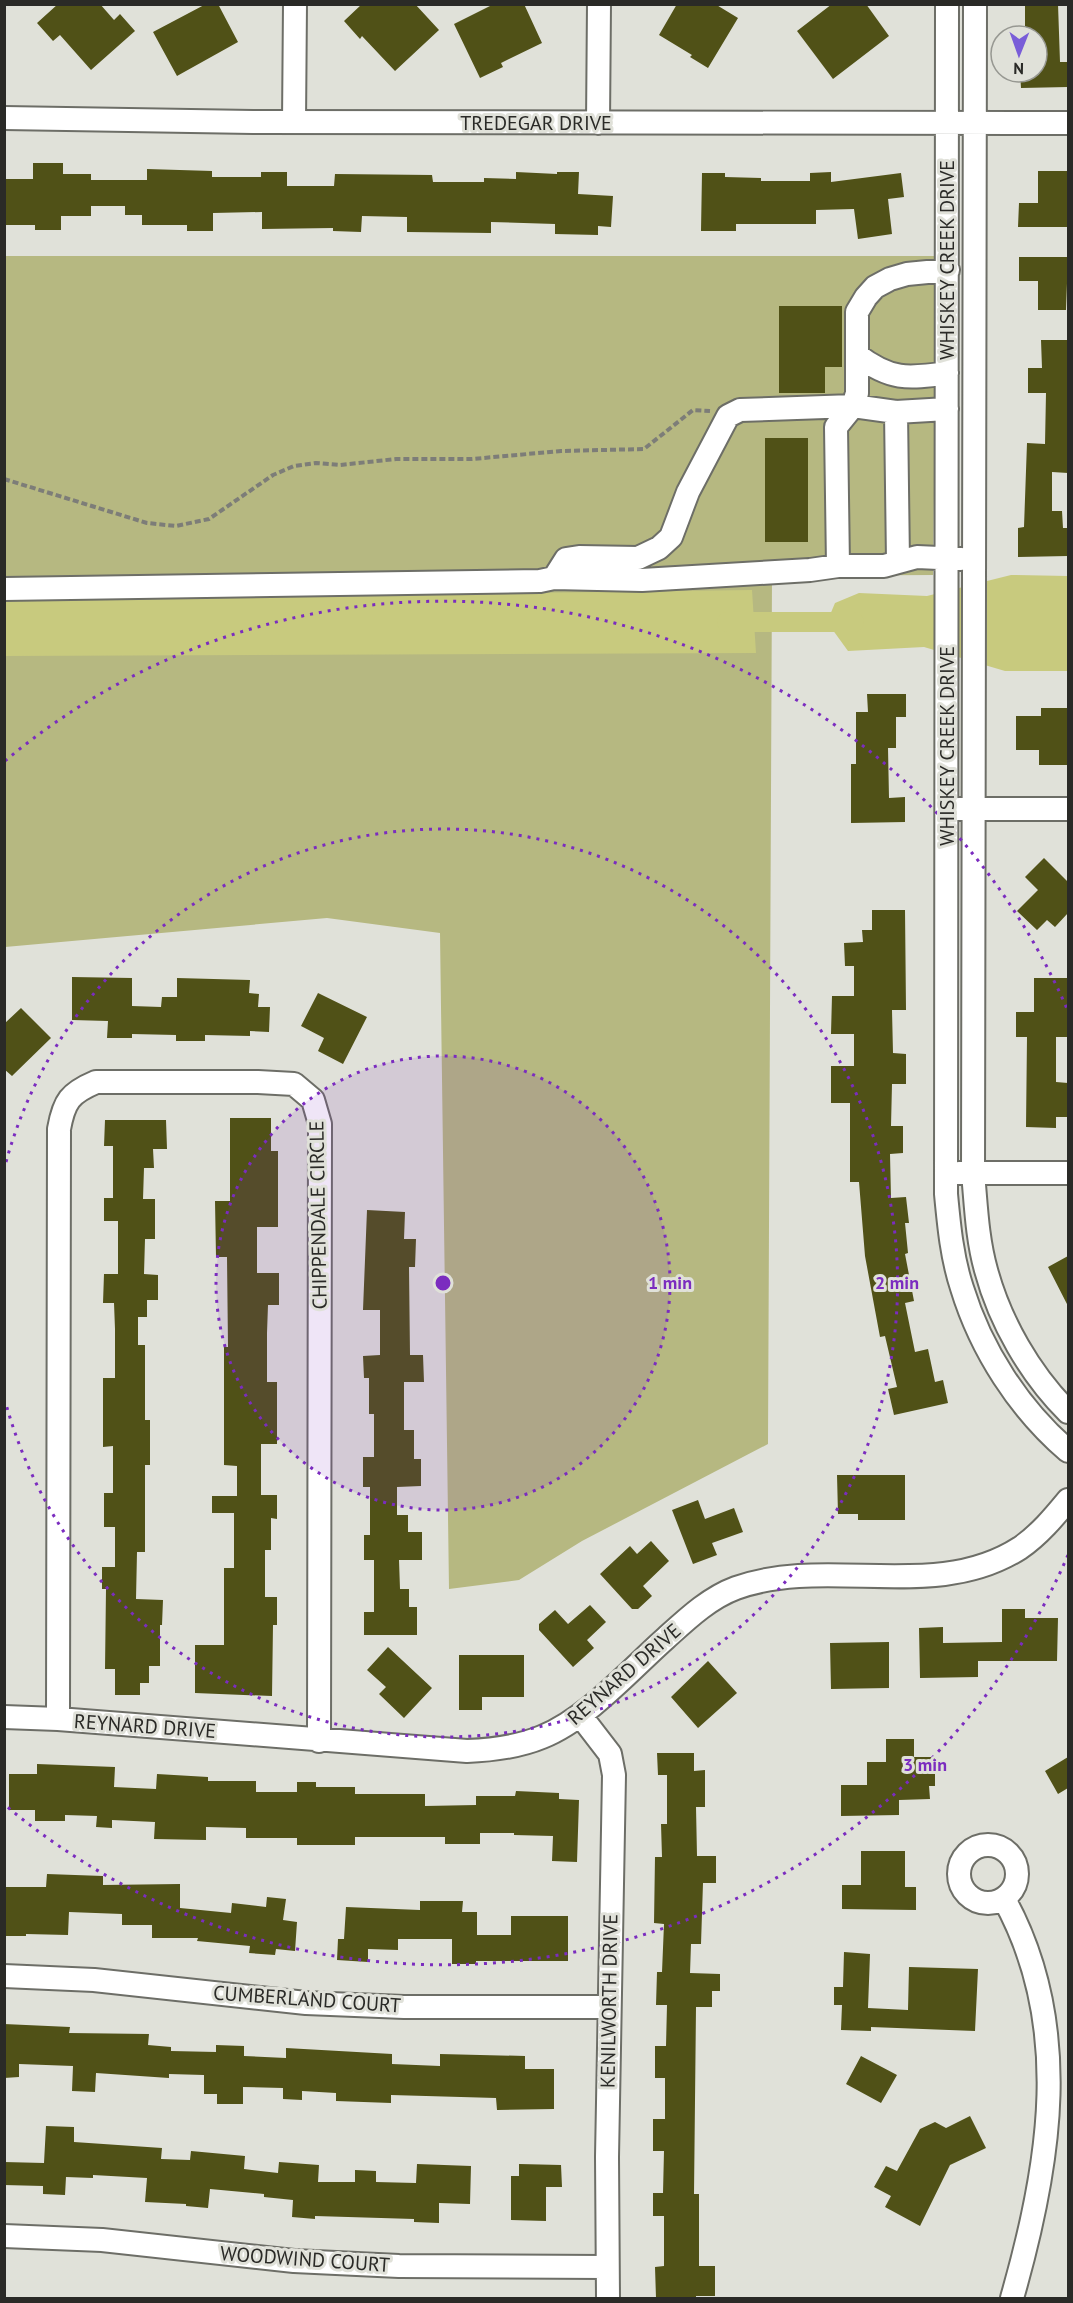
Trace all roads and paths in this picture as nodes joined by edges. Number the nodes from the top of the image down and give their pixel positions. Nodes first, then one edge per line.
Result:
1 (295, 4) edge
2 (599, 4) edge
3 (947, 4) edge
4 (975, 4) edge
5 (4, 118) edge
6 (294, 122) junction
7 (598, 123) junction
8 (947, 123) junction
9 (1068, 123) edge
10 (975, 124) junction
11 (948, 270) junction
12 (857, 355) junction
13 (947, 373) junction
14 (853, 406) junction
15 (947, 409) junction
16 (735, 412) junction
17 (896, 412) junction
18 (4, 479) edge
19 (898, 562) junction
20 (838, 566) junction
21 (947, 567) junction
22 (975, 567) junction
23 (554, 578) junction
24 (4, 589) edge
25 (975, 809) junction
26 (1068, 809) edge
27 (947, 810) junction
28 (946, 1173) junction
29 (973, 1173) junction
30 (1068, 1173) edge
31 (1068, 1412) edge
32 (1068, 1451) edge
33 (1068, 1500) edge
34 (580, 1715) junction
35 (4, 1717) edge
36 (58, 1719) junction
37 (319, 1741) junction
38 (1004, 1899) dead end
39 (4, 1976) edge
40 (609, 2007) junction
41 (1063, 2054) edge
42 (4, 2236) edge
43 (606, 2267) junction
44 (608, 2298) edge
45 (1016, 2298) edge

1 - 6 street
2 - 7 street
3 - 8 street, WHISKEY CREEK DRIVE
4 - 10 street, WHISKEY CREEK DRIVE
5 - 6 street, TREDEGAR DRIVE
6 - 7 street, TREDEGAR DRIVE
7 - 8 street, TREDEGAR DRIVE
8 - 10 street, TREDEGAR DRIVE
8 - 11 street, WHISKEY CREEK DRIVE
9 - 10 street, TREDEGAR DRIVE
10 - 22 street, WHISKEY CREEK DRIVE
11 - 12 street
11 - 13 street, WHISKEY CREEK DRIVE
12 - 13 street
12 - 14 street
13 - 15 street, WHISKEY CREEK DRIVE
14 - 16 street
14 - 17 street
14 - 20 street
15 - 17 street
15 - 21 street, WHISKEY CREEK DRIVE
16 - 18 path
16 - 23 street
17 - 19 street
19 - 20 street
19 - 21 street
20 - 23 street
21 - 22 street
21 - 27 street, WHISKEY CREEK DRIVE
22 - 25 street, WHISKEY CREEK DRIVE
23 - 24 street
25 - 26 street
25 - 27 street
25 - 29 street, WHISKEY CREEK DRIVE
27 - 28 street, WHISKEY CREEK DRIVE
28 - 29 street
28 - 32 street, WHISKEY CREEK DRIVE
29 - 30 street
29 - 31 street, WHISKEY CREEK DRIVE
33 - 34 street, REYNARD DRIVE
34 - 37 street, REYNARD DRIVE
34 - 40 street, KENILWORTH DRIVE
35 - 36 street, REYNARD DRIVE
36 - 37 street, REYNARD DRIVE
36 - 37 street, CHIPPENDALE CIRCLE
38 - 41 street
39 - 40 street, CUMBERLAND COURT
40 - 43 street, KENILWORTH DRIVE
41 - 45 street
42 - 43 street, WOODWIND COURT
43 - 44 street, KENILWORTH DRIVE

